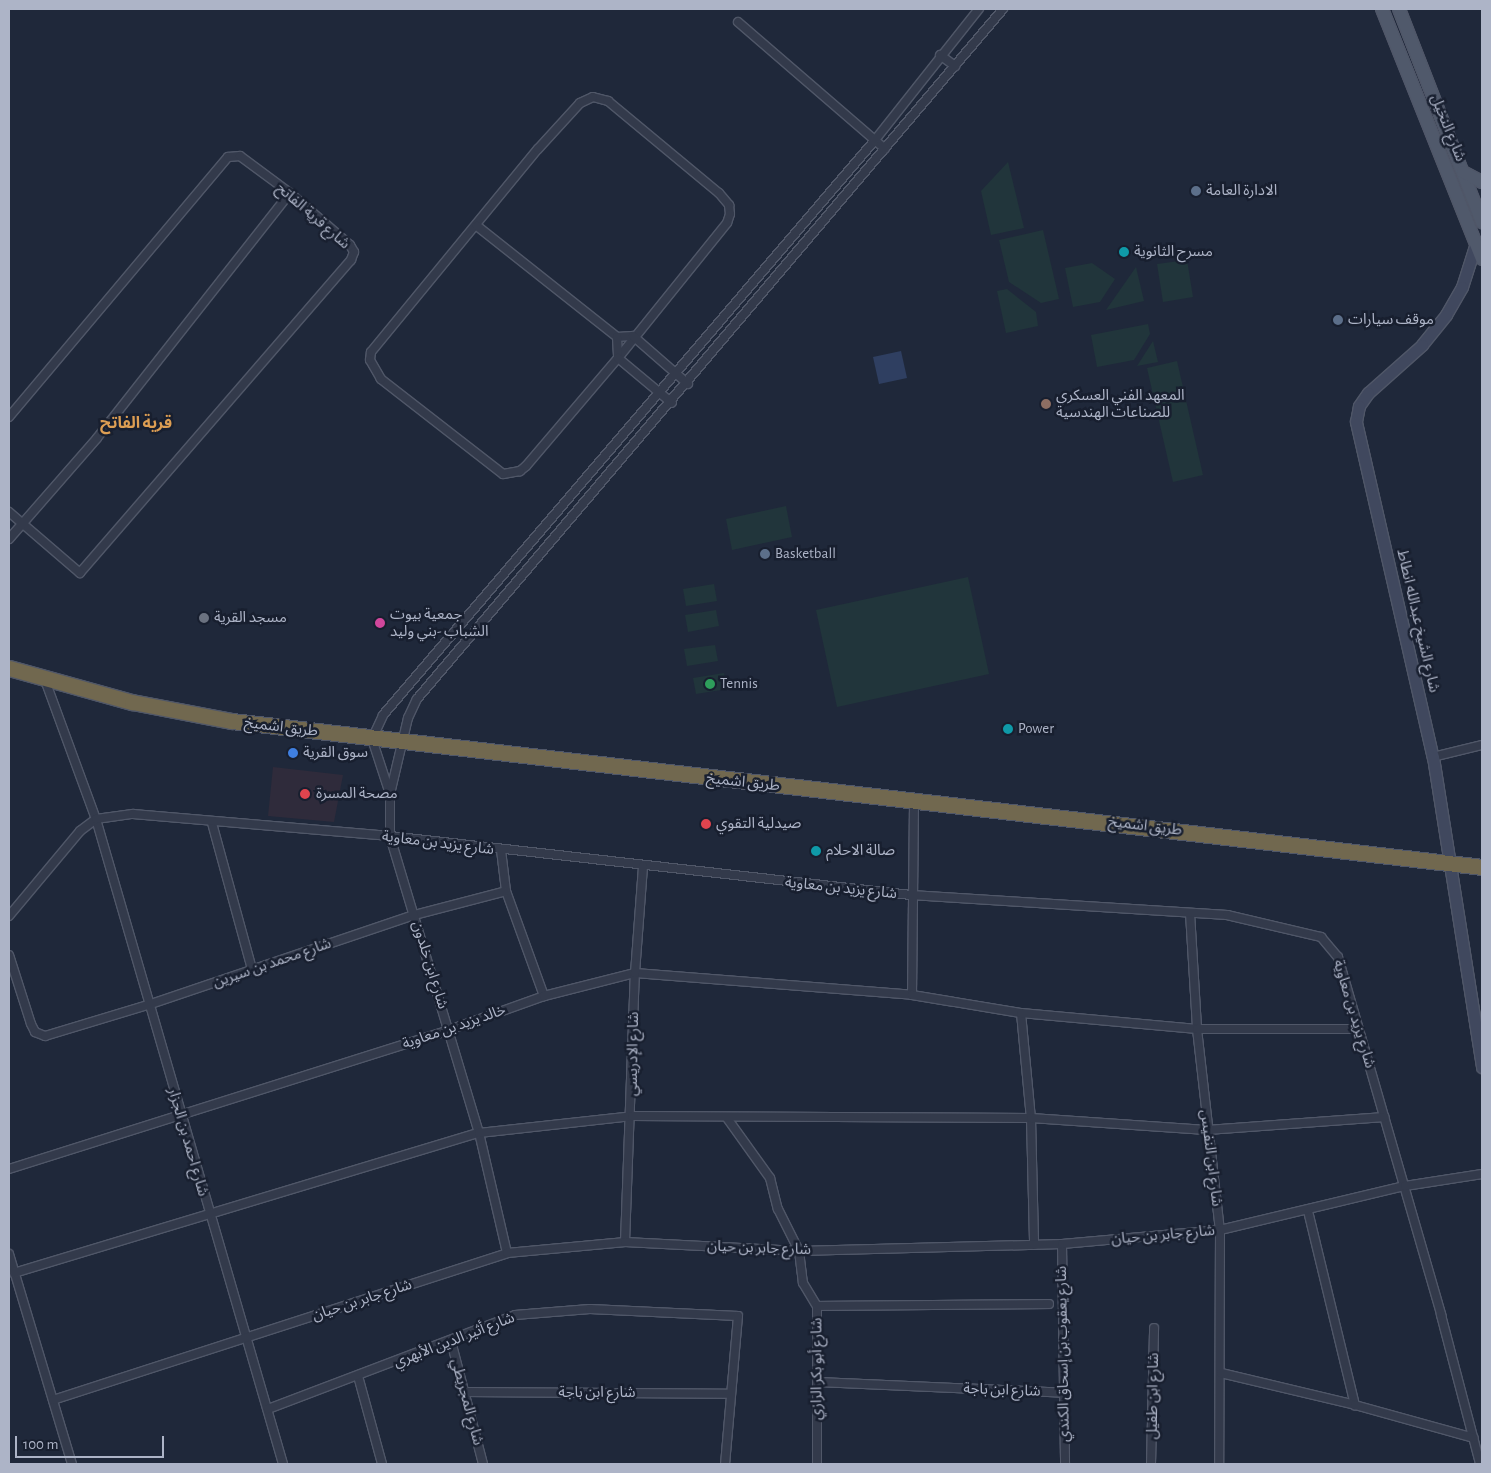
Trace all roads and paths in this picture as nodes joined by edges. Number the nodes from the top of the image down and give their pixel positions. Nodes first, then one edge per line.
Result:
1 (979, 9) edge
2 (1003, 9) edge
3 (1382, 9) edge
4 (1398, 9) edge
5 (738, 22) dead end
6 (940, 55) junction
7 (955, 66) junction
8 (875, 140) junction
9 (885, 149) junction
10 (1463, 172) junction
11 (1482, 182) edge
12 (290, 193) junction
13 (1467, 220) junction
14 (1482, 223) edge
15 (477, 226) junction
16 (1476, 243) junction
17 (1482, 259) edge
18 (633, 336) junction
19 (617, 337) junction
20 (618, 358) junction
21 (674, 373) junction
22 (688, 384) junction
23 (658, 391) junction
24 (672, 403) junction
25 (9, 417) edge
26 (9, 512) edge
27 (23, 523) junction
28 (9, 539) edge
29 (9, 668) edge
30 (45, 680) junction
31 (372, 739) junction
32 (401, 743) junction
33 (1482, 745) edge
34 (1433, 757) junction
35 (390, 794) junction
36 (914, 801) junction
37 (96, 820) junction
38 (212, 823) junction
39 (390, 836) junction
40 (501, 850) junction
41 (1451, 863) junction
42 (643, 866) junction
43 (1482, 867) edge
44 (506, 891) junction
45 (911, 895) junction
46 (1190, 913) junction
47 (414, 915) junction
48 (9, 916) edge
49 (9, 955) edge
50 (252, 969) junction
51 (635, 973) junction
52 (912, 995) junction
53 (544, 996) junction
54 (148, 1005) junction
55 (1021, 1013) junction
56 (1197, 1029) junction
57 (1359, 1029) junction
58 (449, 1030) junction
59 (1482, 1066) edge
60 (180, 1114) junction
61 (632, 1116) junction
62 (1385, 1117) junction
63 (727, 1118) junction
64 (1032, 1118) junction
65 (1207, 1130) junction
66 (479, 1133) junction
67 (9, 1169) edge
68 (1482, 1174) edge
69 (1405, 1186) junction
70 (1308, 1211) junction
71 (209, 1216) junction
72 (1220, 1230) junction
73 (625, 1242) junction
74 (1062, 1244) junction
75 (1034, 1245) junction
76 (799, 1251) junction
77 (507, 1253) junction
78 (9, 1254) edge
79 (14, 1273) junction
80 (1049, 1304) dead end
81 (817, 1306) junction
82 (1154, 1328) dead end
83 (247, 1338) junction
84 (451, 1341) junction
85 (1221, 1372) junction
86 (358, 1376) junction
87 (818, 1382) junction
88 (464, 1392) junction
89 (1064, 1393) junction
90 (729, 1394) junction
91 (53, 1400) junction
92 (1355, 1404) junction
93 (268, 1409) junction
94 (1474, 1438) junction
95 (72, 1464) edge
96 (283, 1464) edge
97 (382, 1464) edge
98 (483, 1464) edge
99 (725, 1464) edge
100 (817, 1464) edge
101 (1064, 1464) edge
102 (1151, 1464) edge
103 (1219, 1464) edge
104 (1480, 1464) edge

1 - 6 street
2 - 7 street
3 - 13 main road, شارع النخيل
4 - 10 main road, شارع النخيل
5 - 8 street
6 - 7 street
6 - 8 street
7 - 9 street
8 - 9 street
8 - 21 street
9 - 22 street
10 - 11 main road
10 - 14 main road, شارع النخيل
12 - 25 street, شارع قرية الفاتح
12 - 27 street
12 - 27 street, شارع قرية الفاتح
13 - 14 main road
13 - 16 main road, شارع النخيل
14 - 16 main road, شارع الشيخ عبدالله انطاط
15 - 18 street
15 - 19 street
15 - 20 street
16 - 17 main road, شارع النخيل
16 - 34 main road, شارع الشيخ عبدالله انطاط
18 - 19 street
18 - 20 street
18 - 21 street
19 - 20 street
20 - 23 street
21 - 22 street
21 - 23 street
22 - 24 street
23 - 24 street
23 - 31 street
24 - 32 street
26 - 27 street
27 - 28 street
29 - 30 highway, طريق اشميخ
30 - 31 highway, طريق اشميخ
30 - 37 street, شارع احمد بن الجزار
31 - 32 highway, طريق اشميخ
31 - 35 street
32 - 35 street
32 - 36 highway, طريق اشميخ
33 - 34 street
34 - 41 main road, شارع الشيخ عبدالله انطاط
35 - 39 street, شارع ابن خلدون
36 - 41 highway, طريق اشميخ
36 - 45 street
37 - 38 street, شارع يزيد بن معاوية
37 - 48 street
37 - 54 street, شارع احمد بن الجزار
38 - 39 street, شارع يزيد بن معاوية
38 - 50 street
39 - 40 street, شارع يزيد بن معاوية
39 - 47 street, شارع ابن خلدون
40 - 42 street, شارع يزيد بن معاوية
40 - 44 street
41 - 43 highway, طريق اشميخ
41 - 59 main road, شارع الشيخ عبدالله انطاط
42 - 45 street, شارع يزيد بن معاوية
42 - 51 street, شارع الإدريسي
44 - 47 street, شارع محمد بن سيرين
44 - 53 street
45 - 46 street, شارع يزيد بن معاوية
45 - 52 street
46 - 56 street, شارع ابن النفيس
46 - 57 street, شارع يزيد بن معاوية
47 - 50 street, شارع محمد بن سيرين
47 - 58 street, شارع ابن خلدون
49 - 54 street, شارع محمد بن سيرين
50 - 54 street, شارع محمد بن سيرين
51 - 52 street, خالد يزيد بن معاوية
51 - 53 street, خالد يزيد بن معاوية
51 - 61 street, شارع الإدريسي
52 - 55 street, خالد يزيد بن معاوية
53 - 58 street, خالد يزيد بن معاوية
54 - 60 street, شارع احمد بن الجزار
55 - 56 street, خالد يزيد بن معاوية
55 - 64 street
56 - 57 street, خالد يزيد بن معاوية
56 - 65 street, شارع ابن النفيس
57 - 62 street, شارع يزيد بن معاوية
58 - 60 street, خالد يزيد بن معاوية
58 - 66 street, شارع ابن خلدون
60 - 67 street, خالد يزيد بن معاوية
60 - 71 street, شارع احمد بن الجزار
61 - 63 street
61 - 66 street
61 - 73 street, شارع الإدريسي
62 - 65 street
62 - 69 street, شارع يزيد بن معاوية
63 - 64 street
63 - 76 street, شارع أبو بكر الرازي
64 - 65 street
64 - 75 street
65 - 72 street, شارع ابن النفيس
66 - 71 street
66 - 77 street, شارع ابن خلدون
68 - 69 street, شارع جابر بن حيان
69 - 70 street, شارع جابر بن حيان
69 - 94 street, شارع يزيد بن معاوية
70 - 72 street, شارع جابر بن حيان
70 - 92 street
71 - 79 street
71 - 83 street, شارع احمد بن الجزار
72 - 74 street, شارع جابر بن حيان
72 - 85 street, شارع ابن النفيس
73 - 76 street, شارع جابر بن حيان
73 - 77 street, شارع جابر بن حيان
74 - 75 street, شارع جابر بن حيان
74 - 89 street, شارع يعقوب بن إسحاق الكندي
75 - 76 street, شارع جابر بن حيان
76 - 81 street, شارع أبو بكر الرازي
77 - 83 street, شارع جابر بن حيان
78 - 79 street
79 - 91 street
80 - 81 street
81 - 87 street, شارع أبو بكر الرازي
82 - 102 street, شارع ابن طفيل
83 - 91 street, شارع جابر بن حيان
83 - 93 street, شارع احمد بن الجزار
84 - 86 street, شارع أثير الدين الأبهري
84 - 88 street, شارع المجريطي
84 - 90 street, شارع أثير الدين الأبهري
85 - 92 street
85 - 103 street, شارع ابن النفيس
86 - 93 street, شارع أثير الدين الأبهري
86 - 97 street
87 - 89 street, شارع ابن باجة
87 - 100 street, شارع أبو بكر الرازي
88 - 90 street, شارع ابن باجة
88 - 98 street, شارع المجريطي
89 - 101 street, شارع يعقوب بن إسحاق الكندي
90 - 99 street
91 - 95 street
92 - 94 street
93 - 96 street, شارع احمد بن الجزار
94 - 104 street, شارع يزيد بن معاوية

